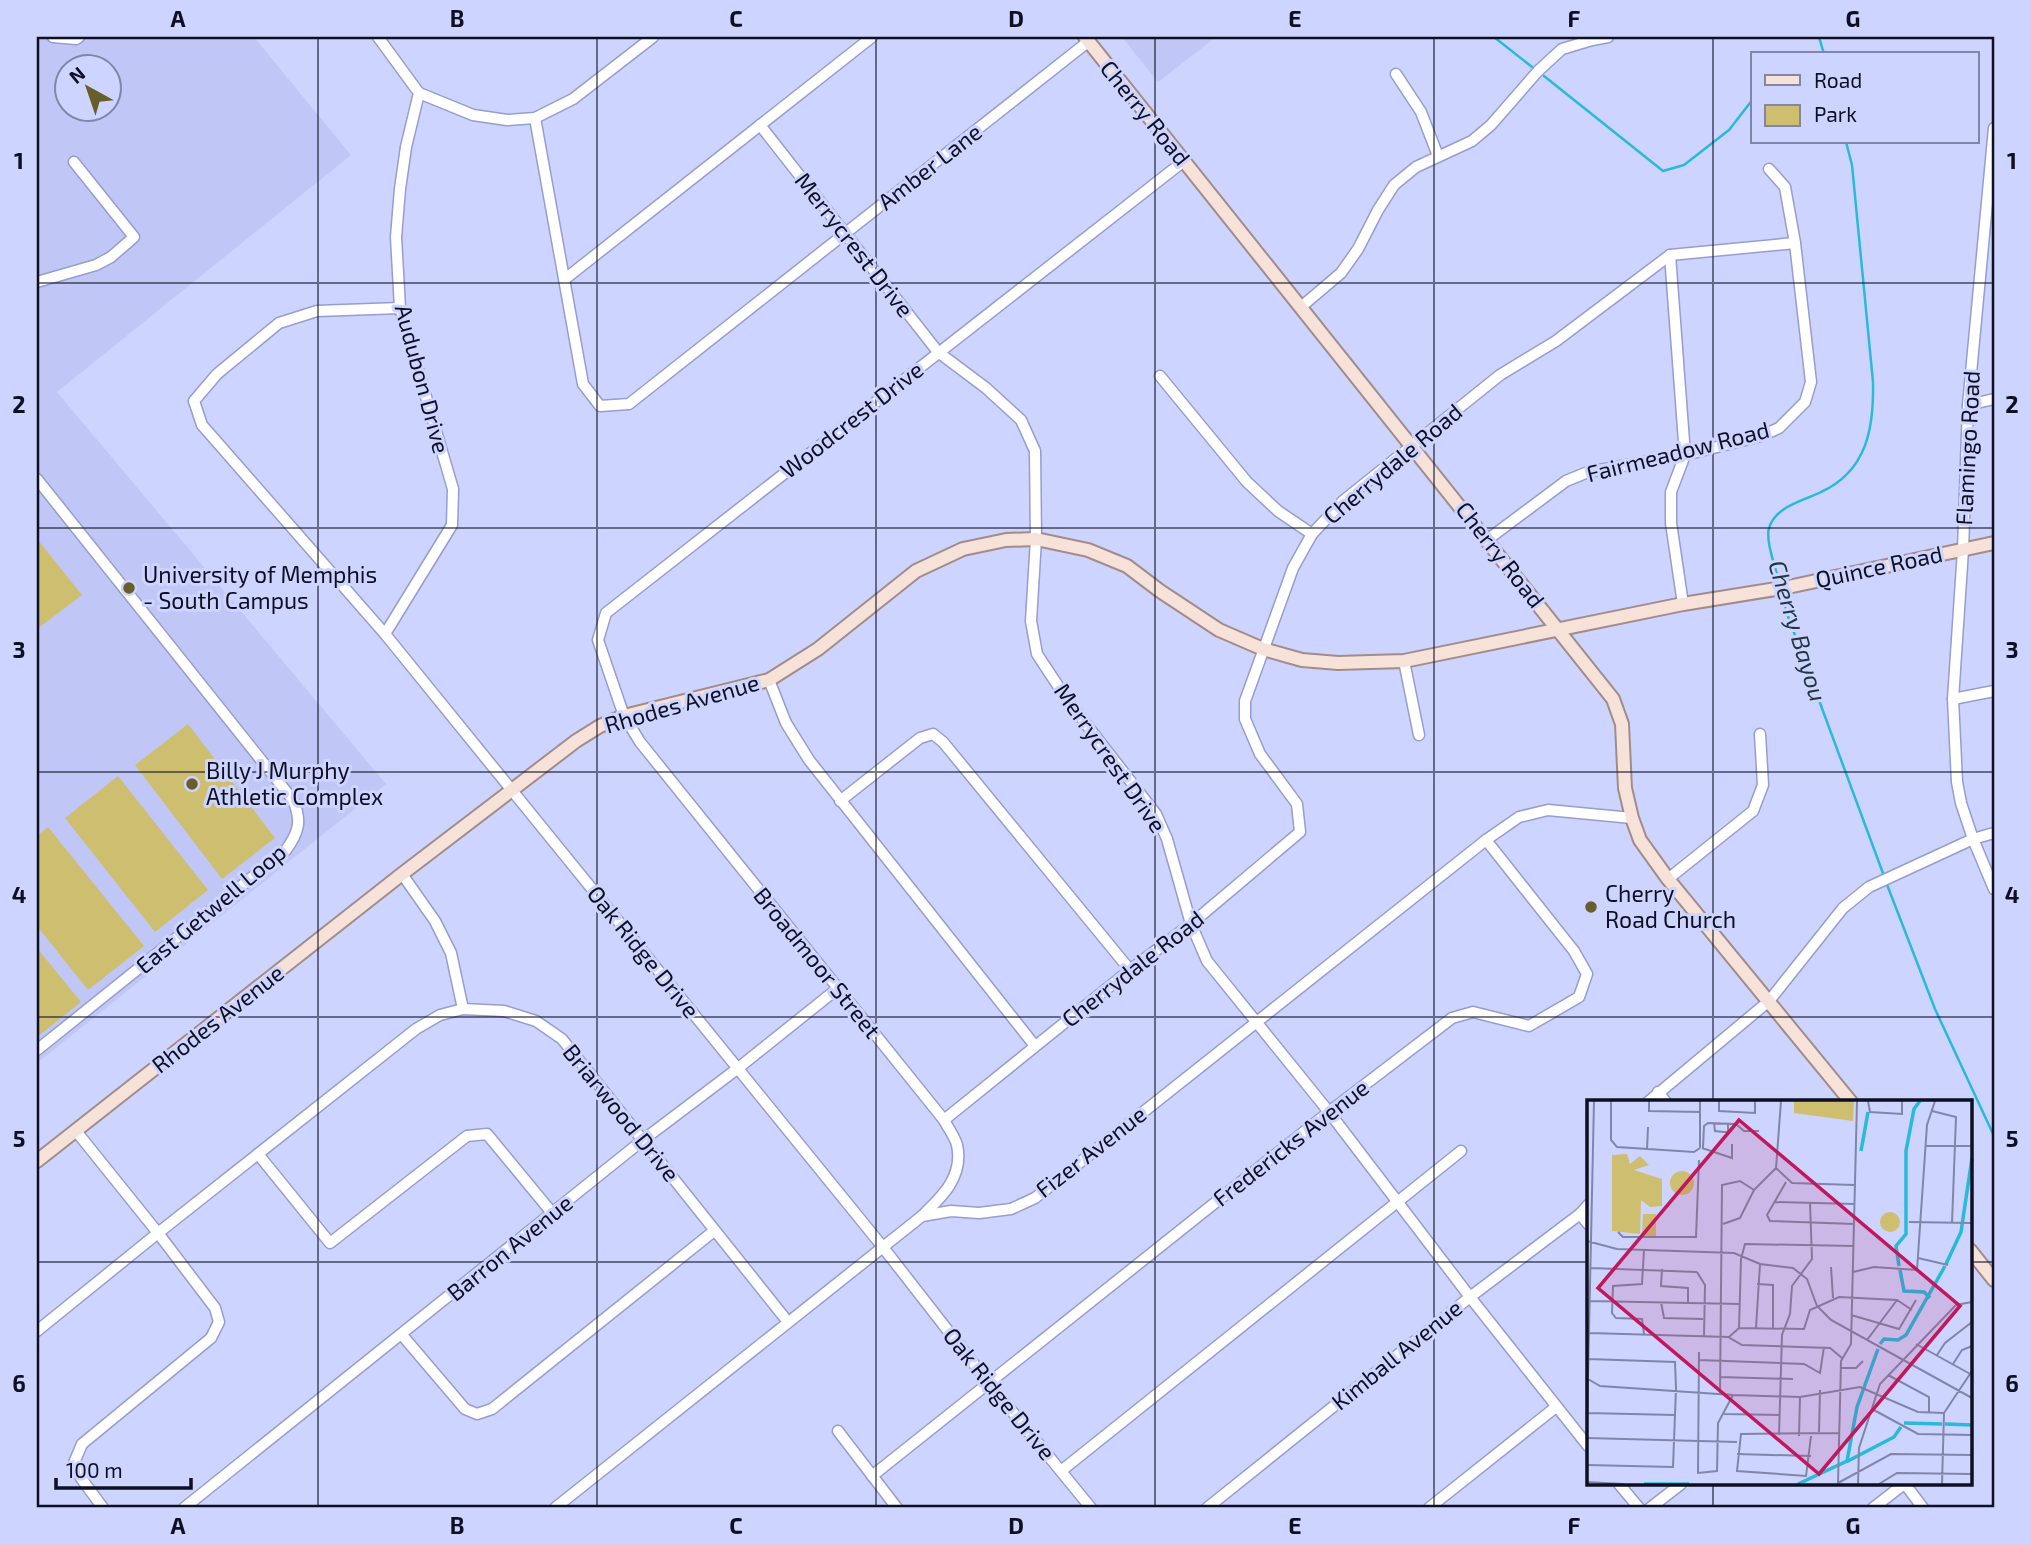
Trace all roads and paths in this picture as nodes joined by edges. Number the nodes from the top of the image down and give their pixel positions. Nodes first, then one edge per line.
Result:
1 (53, 37) edge
2 (79, 37) edge
3 (378, 37) edge
4 (653, 37) edge
5 (872, 37) edge
6 (1608, 37) edge
7 (1087, 39) edge
8 (1396, 74) dead end
9 (419, 93) junction
10 (535, 118) junction
11 (760, 125) junction
12 (1994, 128) edge
13 (1438, 156) junction
14 (1184, 161) junction
15 (74, 162) dead end
16 (1769, 169) dead end
17 (845, 234) junction
18 (1795, 243) junction
19 (1670, 256) junction
20 (37, 269) edge
21 (565, 279) junction
22 (41, 281) edge
23 (1301, 307) junction
24 (400, 308) junction
25 (939, 352) junction
26 (1160, 376) dead end
27 (1994, 399) edge
28 (1968, 405) junction
29 (1413, 444) junction
30 (1685, 455) junction
31 (37, 479) edge
32 (1312, 534) junction
33 (1036, 540) junction
34 (1487, 540) junction
35 (1994, 544) edge
36 (1963, 550) junction
37 (1683, 604) junction
38 (1558, 629) junction
39 (385, 634) junction
40 (1263, 649) junction
41 (1404, 661) junction
42 (769, 680) junction
43 (1994, 691) edge
44 (1953, 699) junction
45 (624, 716) junction
46 (1760, 734) dead end
47 (1419, 735) dead end
48 (513, 790) junction
49 (840, 801) junction
50 (1632, 818) junction
51 (1994, 833) edge
52 (1973, 839) junction
53 (1486, 840) junction
54 (402, 874) junction
55 (1668, 879) junction
56 (1994, 889) edge
57 (1191, 924) junction
58 (1130, 970) junction
59 (837, 989) junction
60 (1769, 1001) junction
61 (463, 1009) junction
62 (1256, 1022) junction
63 (1035, 1046) junction
64 (37, 1051) edge
65 (737, 1069) junction
66 (1658, 1092) junction
67 (1650, 1100) edge
68 (1664, 1100) edge
69 (1849, 1100) edge
70 (1329, 1112) junction
71 (944, 1121) junction
72 (76, 1131) junction
73 (643, 1140) junction
74 (1461, 1151) dead end
75 (258, 1154) junction
76 (37, 1161) edge
77 (1397, 1202) junction
78 (1587, 1206) edge
79 (553, 1214) junction
80 (1580, 1214) junction
81 (922, 1216) junction
82 (1587, 1223) edge
83 (714, 1231) junction
84 (158, 1233) junction
85 (882, 1246) junction
86 (1972, 1252) edge
87 (1994, 1280) edge
88 (1470, 1297) junction
89 (788, 1322) junction
90 (37, 1331) edge
91 (402, 1335) junction
92 (988, 1382) junction
93 (1556, 1407) junction
94 (838, 1431) dead end
95 (1587, 1445) edge
96 (1061, 1471) junction
97 (872, 1476) junction
98 (1621, 1486) edge
99 (1678, 1486) edge
100 (1901, 1486) edge
101 (1906, 1486) edge
102 (1210, 1507) edge
103 (103, 1508) edge
104 (184, 1508) edge
105 (555, 1508) edge
106 (897, 1508) edge
107 (1091, 1508) edge
108 (1429, 1508) edge
109 (1639, 1508) edge
110 (1650, 1508) edge
111 (1873, 1508) edge
112 (1923, 1508) edge

1 - 2 street
3 - 9 street
4 - 10 street
5 - 11 street
6 - 13 street
7 - 14 main road, Cherry Road
7 - 17 street, Amber Lane
8 - 13 street
9 - 10 street
9 - 24 street, Audubon Drive
10 - 21 street
11 - 17 street, Merrycrest Drive
11 - 21 street
12 - 28 street, Flamingo Road
13 - 23 street
14 - 23 main road, Cherry Road
14 - 25 street, Woodcrest Drive
15 - 22 street
16 - 18 street, Fairmeadow Road
17 - 21 street, Amber Lane
17 - 25 street, Merrycrest Drive
18 - 19 street
18 - 30 street, Fairmeadow Road
19 - 29 street, Cherrydale Road
19 - 30 street
20 - 22 street
23 - 29 main road, Cherry Road
24 - 39 street, Audubon Drive
24 - 39 street, Oak Ridge Drive
25 - 33 street, Merrycrest Drive
25 - 45 street, Woodcrest Drive
26 - 32 street
27 - 28 street
28 - 36 street, Flamingo Road
29 - 32 street, Cherrydale Road
29 - 34 main road, Cherry Road
30 - 34 street, Fairmeadow Road
30 - 37 street
31 - 64 street, East Getwell Loop
32 - 40 street, Cherrydale Road
33 - 40 main road, Rhodes Avenue
33 - 42 main road, Rhodes Avenue
33 - 57 street, Merrycrest Drive
34 - 38 main road, Cherry Road
35 - 36 main road, Quince Road
36 - 37 main road, Quince Road
36 - 44 street, Flamingo Road
37 - 38 main road, Quince Road
38 - 41 main road, Rhodes Avenue
38 - 50 main road, Cherry Road
39 - 48 street, Oak Ridge Drive
40 - 41 main road, Rhodes Avenue
40 - 57 street, Cherrydale Road
41 - 47 street
42 - 45 main road, Rhodes Avenue
42 - 49 street
43 - 44 street
44 - 52 street, Flamingo Road
45 - 48 main road, Rhodes Avenue
45 - 59 street, Broadmoor Street
46 - 55 street
48 - 54 main road, Rhodes Avenue
48 - 65 street, Oak Ridge Drive
49 - 58 street
49 - 63 street
50 - 53 street, Fizer Avenue
50 - 55 main road, Cherry Road
51 - 52 street
52 - 56 street, Flamingo Road
52 - 60 street
53 - 62 street, Fizer Avenue
53 - 70 street, Fredericks Avenue
54 - 61 street
54 - 72 main road, Rhodes Avenue
55 - 60 main road, Cherry Road
57 - 58 street, Cherrydale Road
57 - 62 street, Merrycrest Drive
58 - 63 street, Cherrydale Road
59 - 65 street, Barron Avenue
59 - 71 street, Broadmoor Street
60 - 66 street
60 - 69 main road, Cherry Road
61 - 73 street, Briarwood Drive
61 - 75 street
62 - 70 street, Merrycrest Drive
62 - 81 street, Fizer Avenue
63 - 71 street, Cherrydale Road
65 - 73 street, Barron Avenue
65 - 85 street, Oak Ridge Drive
66 - 67 street
66 - 68 street
70 - 77 street, Merrycrest Drive
70 - 92 street, Fredericks Avenue
71 - 81 street, Broadmoor Street
72 - 76 main road, Rhodes Avenue
72 - 84 street
73 - 79 street, Barron Avenue
73 - 83 street, Briarwood Drive
74 - 77 street
75 - 79 street
75 - 84 street
77 - 88 street, Merrycrest Drive
77 - 96 street
78 - 80 street, Kimball Avenue
79 - 91 street, Barron Avenue
80 - 82 street
80 - 88 street, Kimball Avenue
81 - 85 street
83 - 89 street, Briarwood Drive
83 - 91 street
84 - 90 street
84 - 103 street
85 - 89 street
85 - 92 street, Oak Ridge Drive
86 - 87 main road
88 - 93 street, Merrycrest Drive
88 - 102 street, Kimball Avenue
89 - 105 street
91 - 104 street, Barron Avenue
92 - 96 street, Oak Ridge Drive
92 - 97 street, Fredericks Avenue
93 - 95 street, Merrycrest Drive
93 - 108 street
94 - 97 street
96 - 107 street, Oak Ridge Drive
97 - 106 street
98 - 109 street
99 - 110 street
100 - 111 street
101 - 112 street

